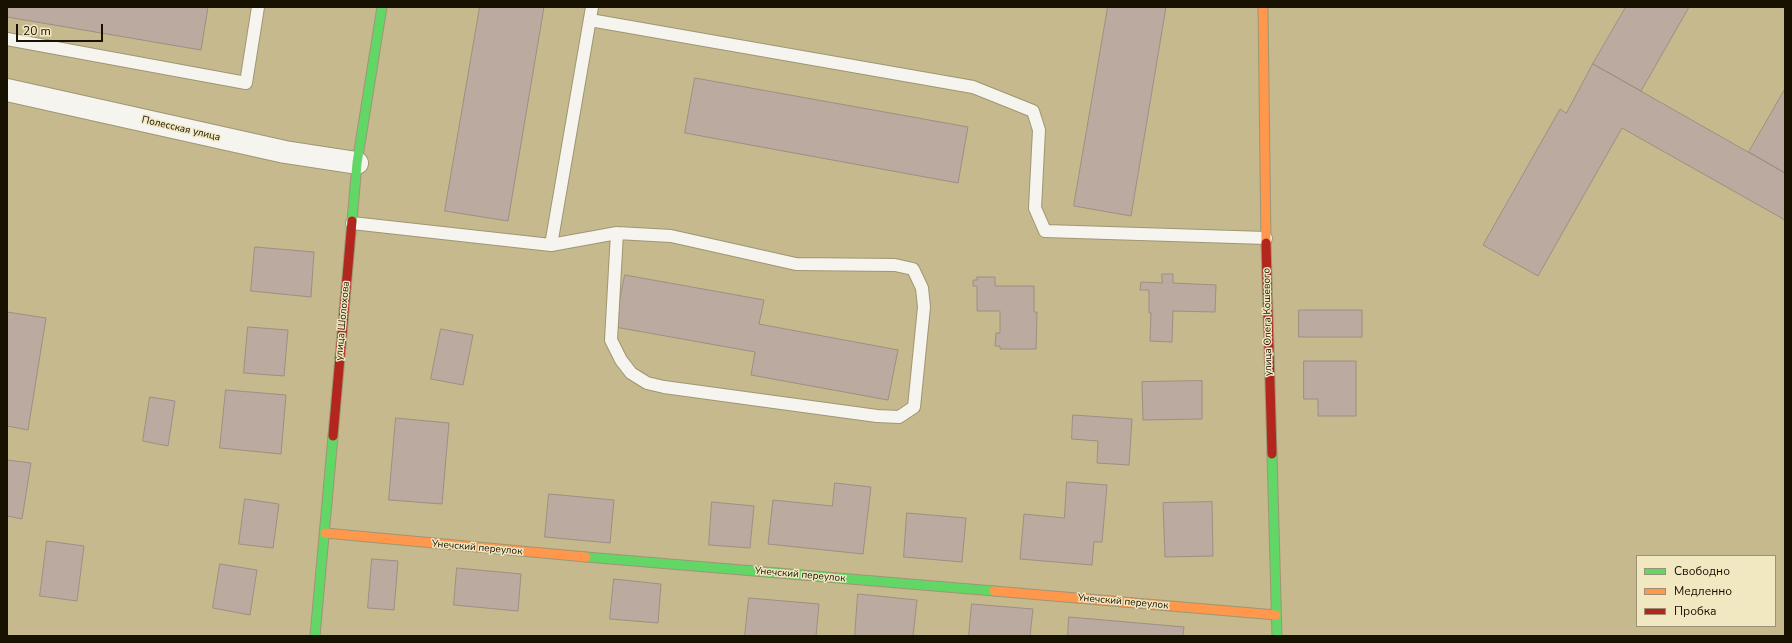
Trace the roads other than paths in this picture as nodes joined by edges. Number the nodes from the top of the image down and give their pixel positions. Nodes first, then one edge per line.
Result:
1 (258, 7) edge
2 (382, 7) edge
3 (592, 7) edge
4 (1263, 7) edge
5 (590, 20) junction
6 (7, 39) edge
7 (7, 90) edge
8 (357, 163) junction
9 (352, 223) junction
10 (617, 233) junction
11 (1266, 238) junction
12 (551, 245) junction
13 (325, 533) junction
14 (1276, 615) junction
15 (315, 636) edge
16 (1277, 636) edge

1 - 6 lane
2 - 8 street, улица Шолохова
3 - 5 lane
4 - 11 street, улица Олега Кошевого
5 - 11 lane
5 - 12 lane
7 - 8 street, Полесская улица
8 - 9 street, улица Шолохова
9 - 12 lane
9 - 13 street, улица Шолохова
10 - 10 lane
10 - 12 lane
11 - 14 street, улица Олега Кошевого
13 - 14 street, Унечский переулок
13 - 15 street, улица Шолохова
14 - 16 street, улица Олега Кошевого

